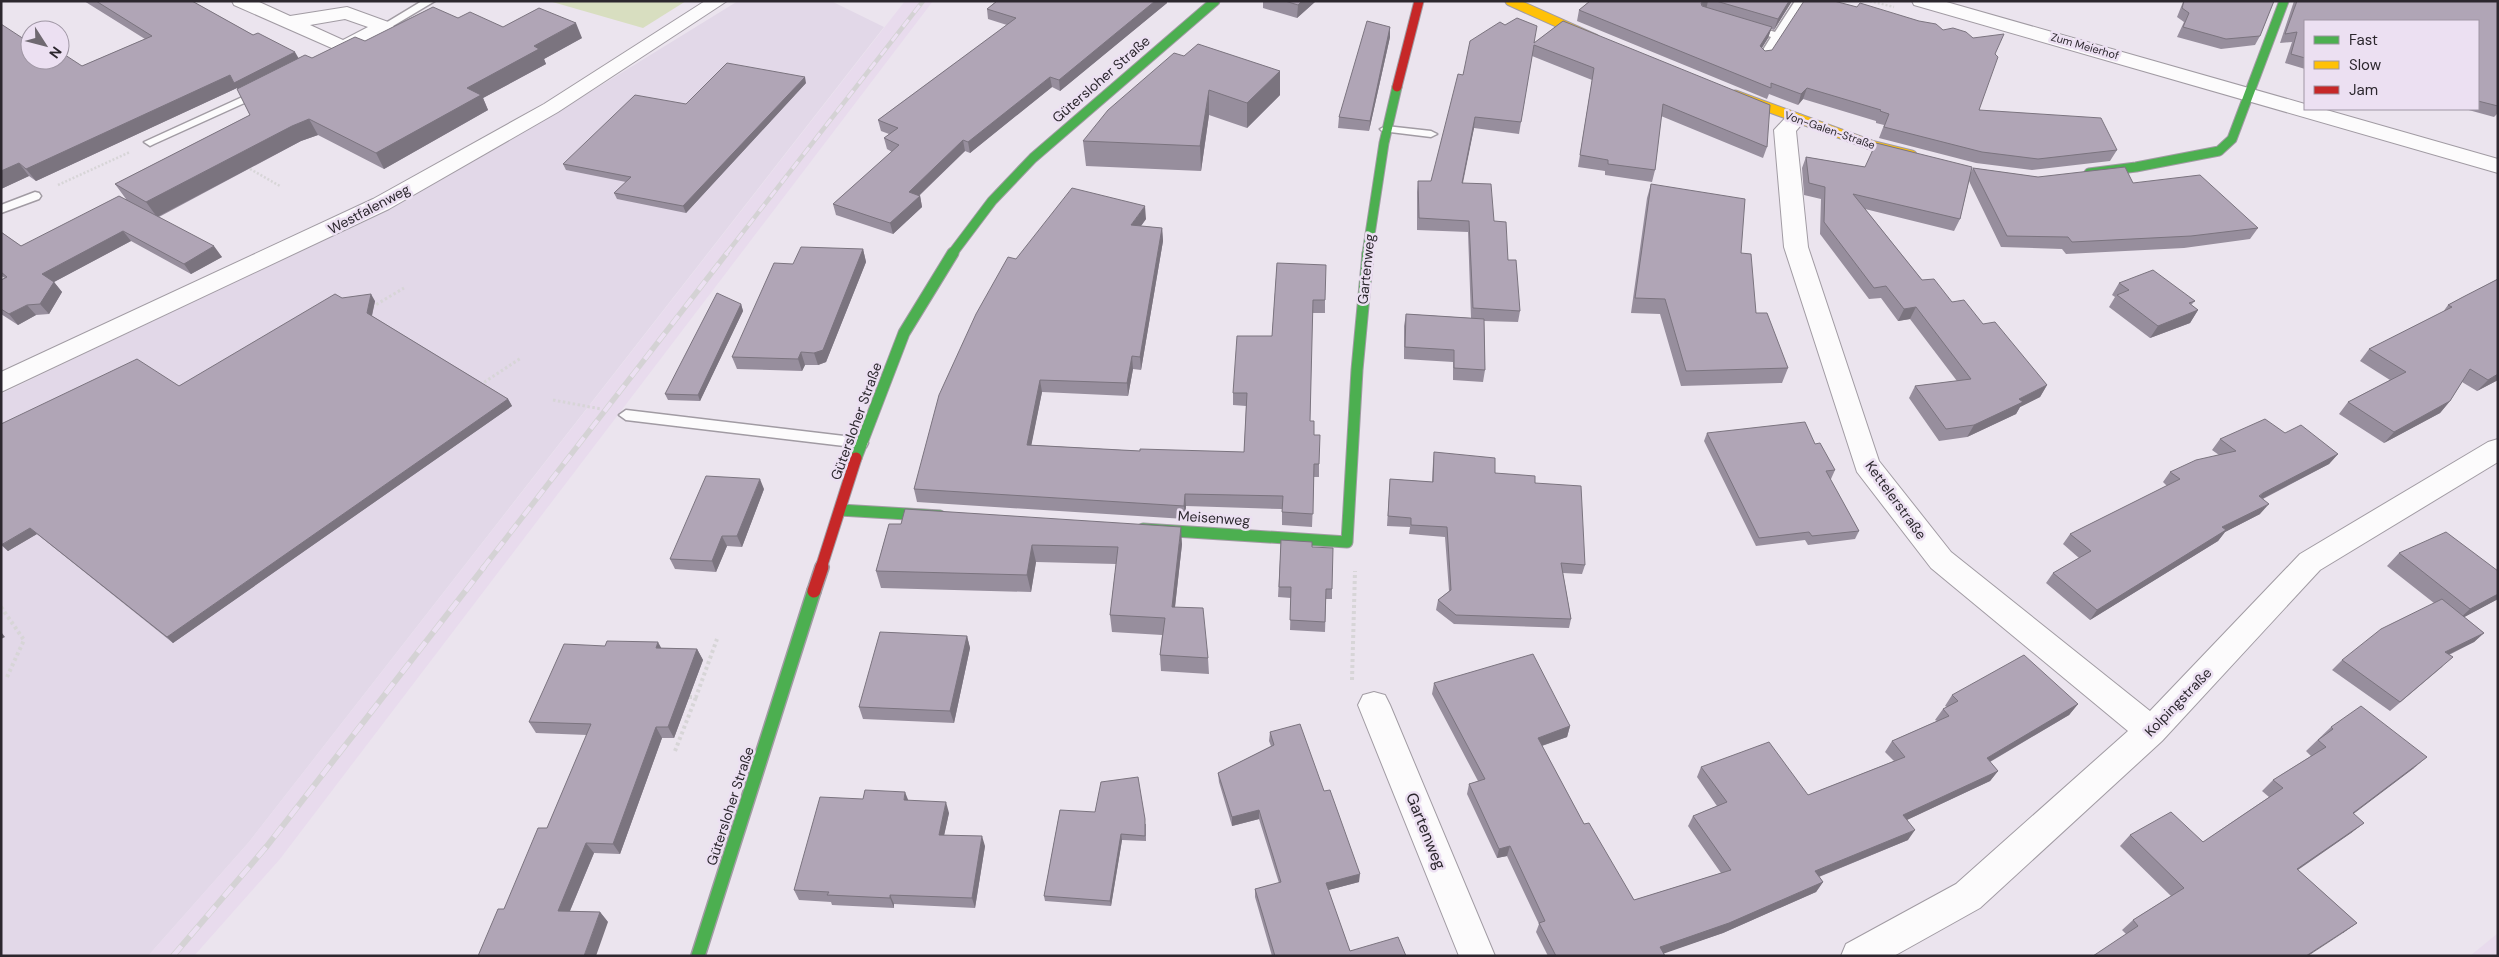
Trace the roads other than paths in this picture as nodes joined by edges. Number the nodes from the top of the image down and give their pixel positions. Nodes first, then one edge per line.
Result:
1 (242, 1) edge
2 (430, 1) edge
3 (718, 1) edge
4 (1215, 1) edge
5 (1419, 1) edge
6 (1510, 1) edge
7 (1800, 1) edge
8 (1921, 1) edge
9 (2284, 1) edge
10 (290, 22) junction
11 (384, 26) junction
12 (1742, 26) edge
13 (1778, 36) junction
14 (1610, 46) edge
15 (343, 47) junction
16 (326, 57) edge
17 (1763, 58) edge
18 (274, 84) edge
19 (1721, 90) edge
20 (2250, 93) junction
21 (2304, 109) edge
22 (2306, 110) edge
23 (1795, 119) junction
24 (1386, 129) junction
25 (1431, 134) dead end
26 (150, 142) road end
27 (1928, 160) edge
28 (2491, 166) edge
29 (2077, 174) edge
30 (35, 196) road end
31 (1, 209) edge
32 (1, 383) edge
33 (626, 416) road end
34 (861, 443) junction
35 (2498, 449) edge
36 (840, 510) junction
37 (949, 517) edge
38 (1128, 528) edge
39 (1347, 542) joint
40 (1374, 706) road end
41 (2151, 731) junction
42 (698, 956) edge
43 (1477, 956) edge
44 (1859, 956) edge

1 - 10 street
2 - 11 lane
3 - 32 street, Westfalenweg
4 - 34 street, Gütersloher Straße
5 - 24 street, Gartenweg
6 - 14 street
7 - 13 lane
8 - 20 street, Zum Meierhof
9 - 20 street
10 - 11 street
10 - 15 street
11 - 15 street
12 - 13 lane
13 - 17 lane
15 - 16 lane
18 - 26 lane
19 - 23 street, Von-Galen-Straße
20 - 21 street, Zum Meierhof
20 - 29 street
22 - 28 street, Zum Meierhof
23 - 27 street, Von-Galen-Straße
23 - 41 street, Kettelerstraße
24 - 25 lane
24 - 39 street, Gartenweg
30 - 31 lane
33 - 34 lane
34 - 36 street, Gütersloher Straße
35 - 41 street, Kolpingstraße
36 - 37 street
36 - 42 street, Gütersloher Straße
38 - 39 street, Meisenweg
40 - 43 street, Gartenweg
41 - 44 street, Kolpingstraße

